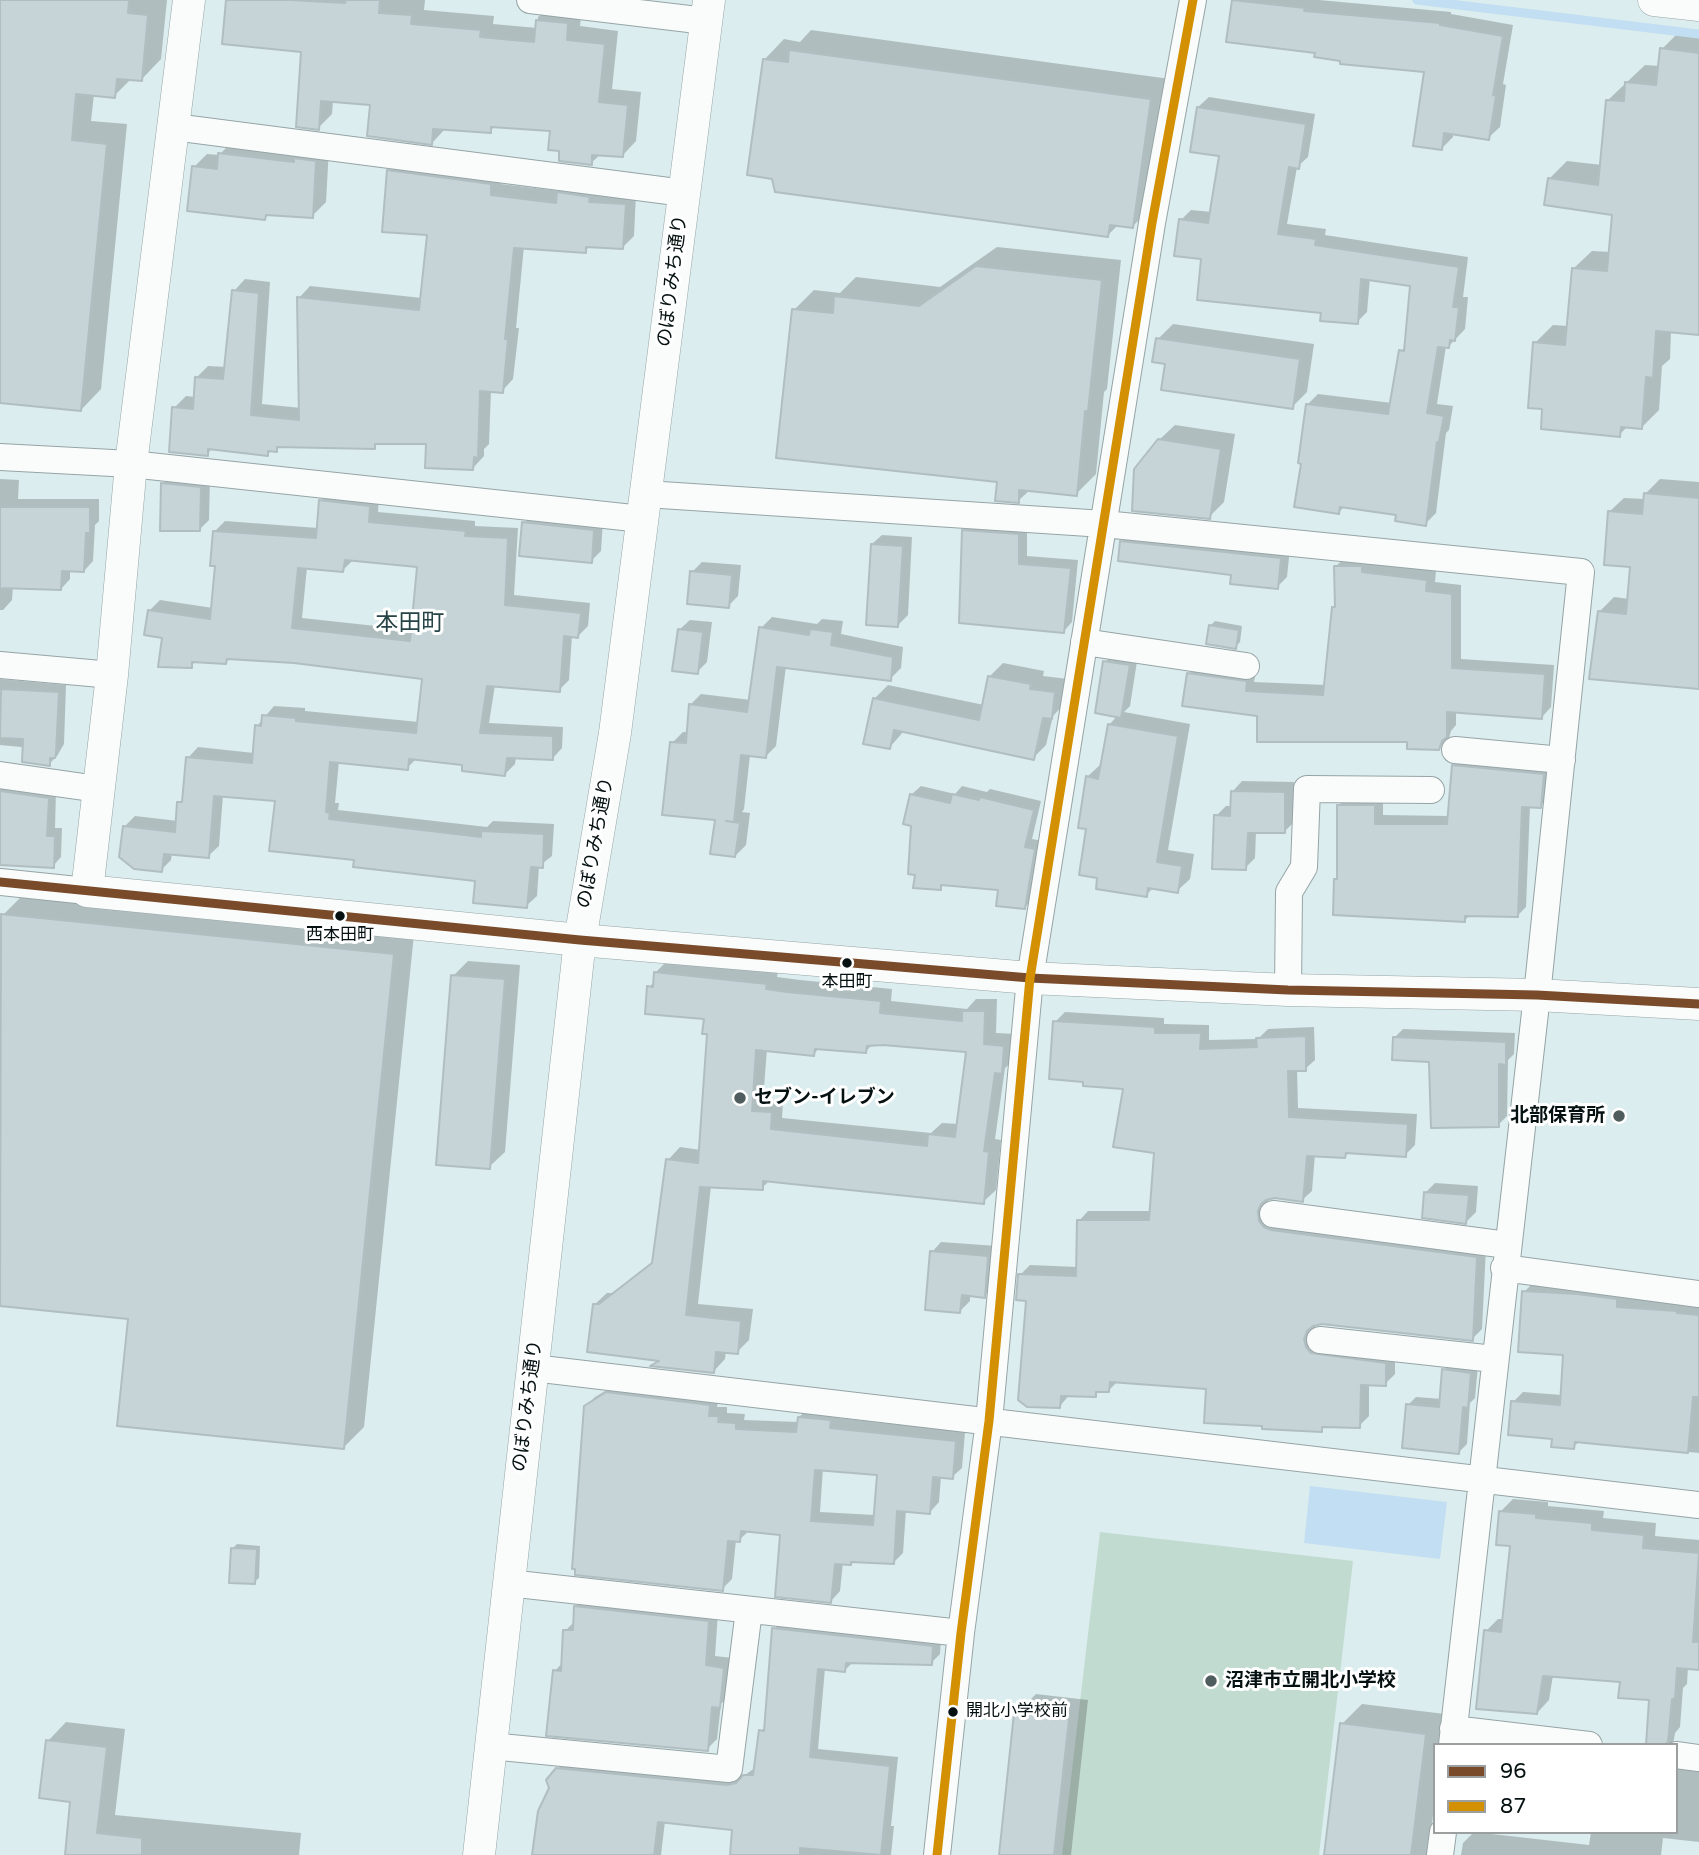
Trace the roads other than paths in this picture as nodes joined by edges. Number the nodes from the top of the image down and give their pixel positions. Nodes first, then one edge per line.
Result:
1 (189, 0) edge
2 (530, 0) edge
3 (1193, 0) edge
4 (708, 10) edge
5 (174, 127) junction
6 (684, 193) junction
7 (0, 457) edge
8 (131, 464) junction
9 (644, 506) junction
10 (1104, 524) junction
11 (1084, 642) junction
12 (0, 664) edge
13 (1246, 666) dead end
14 (112, 675) junction
15 (1455, 750) dead end
16 (1562, 760) junction
17 (0, 775) edge
18 (98, 789) junction
19 (1431, 790) dead end
20 (0, 882) edge
21 (87, 891) junction
22 (580, 940) junction
23 (1030, 978) junction
24 (1288, 990) junction
25 (1536, 995) junction
26 (1699, 1004) edge
27 (1273, 1214) dead end
28 (1506, 1256) junction
29 (1699, 1294) edge
30 (1320, 1340) dead end
31 (1494, 1359) junction
32 (533, 1368) junction
33 (989, 1421) junction
34 (1482, 1479) junction
35 (1699, 1505) edge
36 (508, 1583) junction
37 (749, 1610) junction
38 (961, 1633) junction
39 (1453, 1737) edge
40 (1555, 1743) edge
41 (490, 1746) junction
42 (1678, 1755) edge
43 (1699, 1758) edge
44 (1443, 1834) edge
45 (479, 1855) edge
46 (937, 1855) edge
47 (1440, 1855) edge

1 - 5 street
2 - 4 street
3 - 10 street
4 - 6 street, のぼりみち通り
5 - 6 street
5 - 8 street
6 - 9 street, のぼりみち通り
7 - 8 street
8 - 9 street
8 - 14 street
9 - 10 street
9 - 22 street, のぼりみち通り
10 - 11 street
10 - 16 street
11 - 13 street
11 - 23 street
12 - 14 street
14 - 18 street
15 - 16 street
16 - 25 street
17 - 18 street
18 - 21 street
19 - 24 street
20 - 21 street
21 - 22 street
22 - 23 street
22 - 32 street, のぼりみち通り
23 - 24 street
23 - 33 street
24 - 25 street
25 - 26 street
25 - 28 street
27 - 28 street
28 - 29 street
28 - 31 street
30 - 31 street
31 - 34 street
32 - 33 street
32 - 36 street, のぼりみち通り
33 - 34 street
33 - 38 street
34 - 35 street
34 - 39 street
36 - 37 street
36 - 41 street, のぼりみち通り
37 - 38 street
37 - 41 street
38 - 46 street
39 - 40 street
41 - 45 street, のぼりみち通り
42 - 43 street
44 - 47 street

